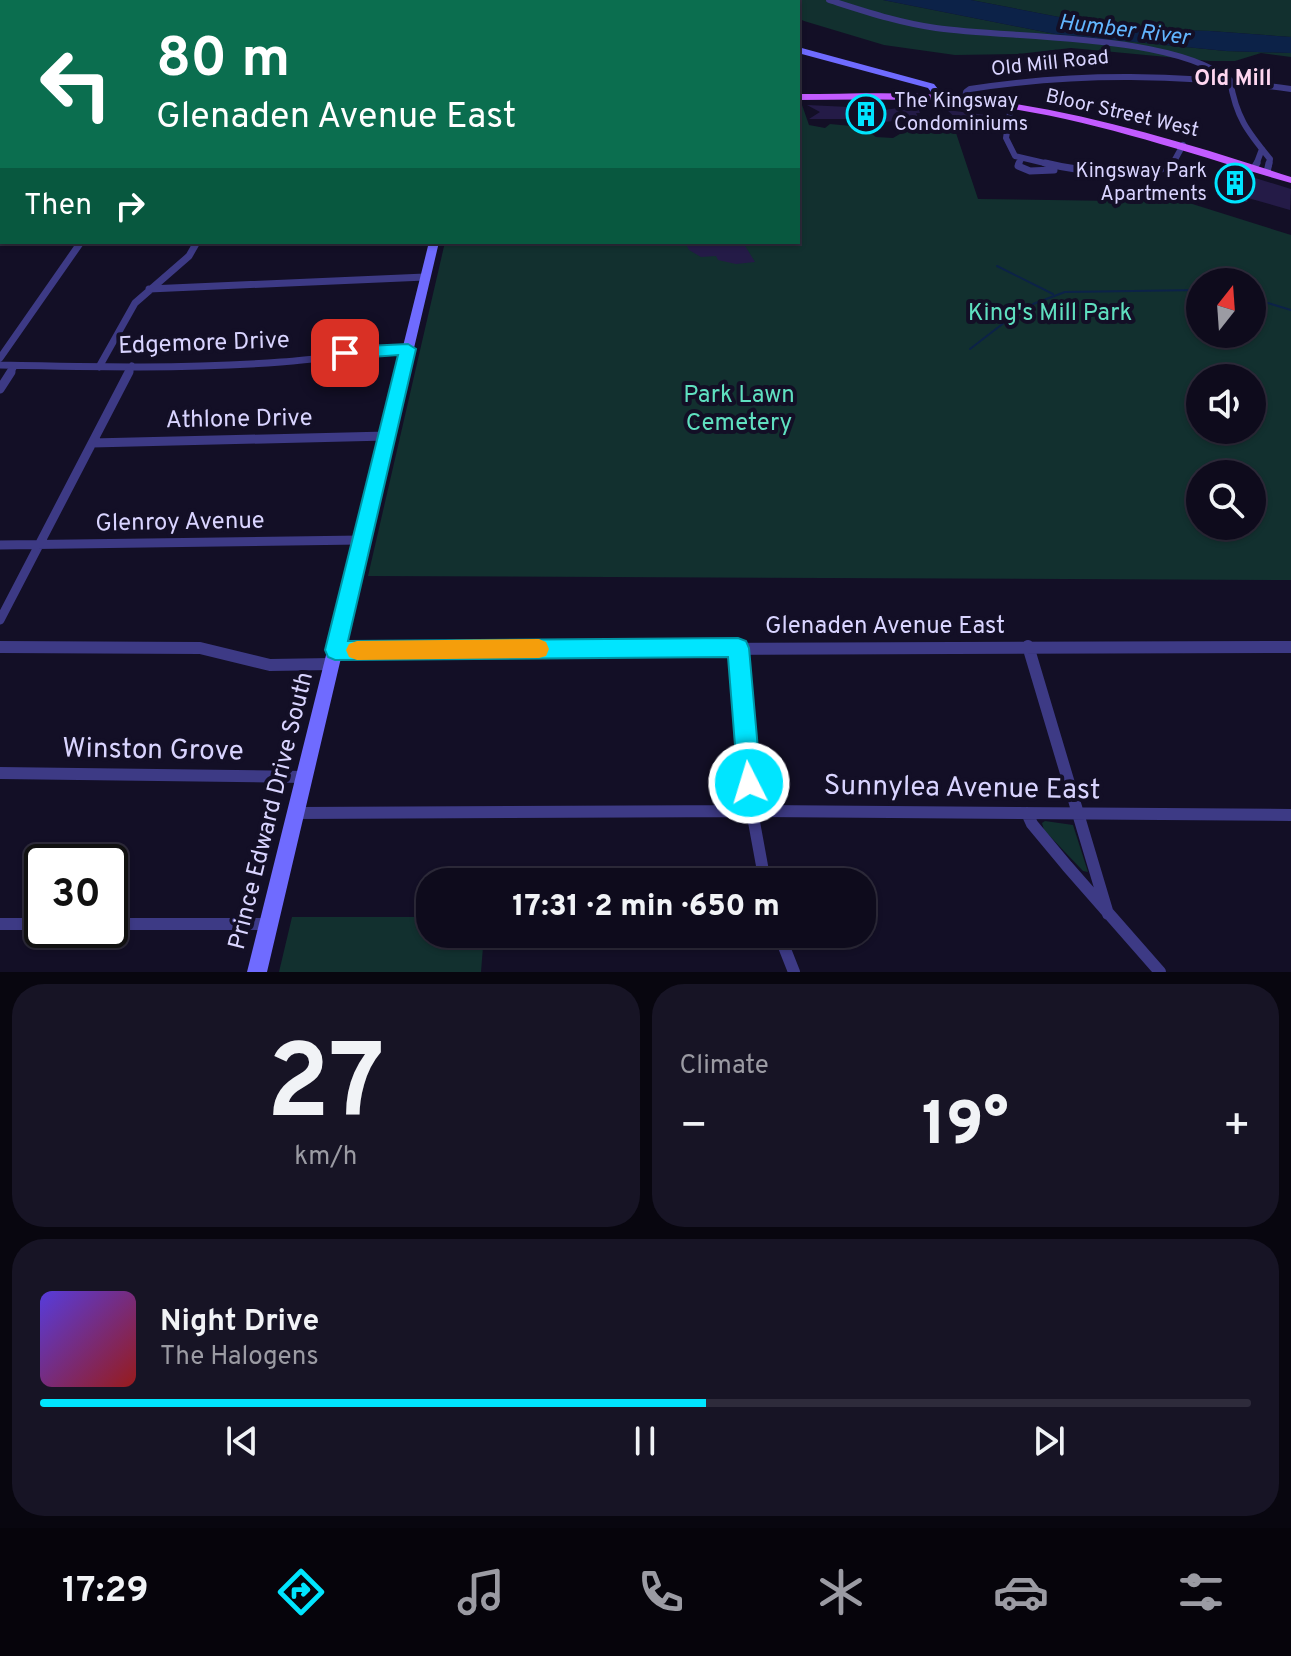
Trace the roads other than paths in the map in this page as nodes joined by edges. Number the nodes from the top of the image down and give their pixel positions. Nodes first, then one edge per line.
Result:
1 (829, 0) edge
2 (800, 51) edge
3 (1230, 80) junction
4 (1291, 89) edge
5 (800, 97) edge
6 (940, 98) junction
7 (965, 100) junction
8 (1011, 107) junction
9 (1183, 145) junction
10 (1262, 149) junction
11 (1254, 168) junction
12 (1267, 172) junction
13 (1291, 180) edge
14 (80, 244) edge
15 (196, 244) edge
16 (433, 244) edge
17 (425, 277) junction
18 (149, 289) junction
19 (408, 349) junction
20 (0, 358) edge
21 (0, 365) edge
22 (132, 366) junction
23 (99, 367) junction
24 (13, 368) junction
25 (0, 389) edge
26 (387, 436) junction
27 (92, 443) junction
28 (361, 540) junction
29 (39, 544) junction
30 (0, 545) edge
31 (0, 620) edge
32 (1028, 646) junction
33 (0, 647) edge
34 (1291, 647) edge
35 (738, 648) junction
36 (334, 657) junction
37 (0, 773) edge
38 (305, 777) junction
39 (752, 811) junction
40 (296, 813) junction
41 (1027, 813) junction
42 (1078, 814) junction
43 (1291, 815) edge
44 (762, 868) edge
45 (1108, 914) junction
46 (0, 924) edge
47 (24, 924) edge
48 (128, 924) edge
49 (269, 924) junction
50 (785, 948) edge
51 (257, 972) edge
52 (794, 972) edge
53 (1160, 972) edge

1 - 3 street
2 - 6 street
3 - 4 street, Old Mill Road
3 - 7 street, Old Mill Road
3 - 10 street
5 - 6 main road, Bloor Street West
6 - 7 main road, Bloor Street West
7 - 8 main road, Bloor Street West
8 - 9 main road, Bloor Street West
8 - 9 street
9 - 11 main road, Bloor Street West
10 - 11 street
10 - 12 street
11 - 12 main road, Bloor Street West
12 - 13 main road, Bloor Street West
14 - 20 street
15 - 18 street
16 - 17 street, Prince Edward Drive South
17 - 18 street
17 - 19 street, Prince Edward Drive South
18 - 23 street
19 - 22 street, Edgemore Drive
19 - 26 street, Prince Edward Drive South
21 - 24 street, Edgemore Drive
22 - 23 street, Edgemore Drive
22 - 27 street
23 - 24 street, Edgemore Drive
24 - 25 street
26 - 27 street, Athlone Drive
26 - 28 street, Prince Edward Drive South
27 - 29 street
28 - 29 street, Glenroy Avenue
28 - 36 street, Prince Edward Drive South
29 - 30 street, Glenroy Avenue
29 - 31 street
32 - 34 street, Glenaden Avenue East
32 - 35 street, Glenaden Avenue East
32 - 42 street
33 - 36 street, Glenaden Avenue East
35 - 36 street, Glenaden Avenue East
35 - 39 street
36 - 38 street, Prince Edward Drive South
37 - 38 street, Winston Grove
38 - 40 street, Prince Edward Drive South
39 - 40 street, Sunnylea Avenue East
39 - 41 street, Sunnylea Avenue East
39 - 44 street
40 - 49 street, Prince Edward Drive South
41 - 42 street, Sunnylea Avenue East
41 - 45 street
42 - 43 street, Sunnylea Avenue East
42 - 45 street
45 - 53 street
46 - 47 street
48 - 49 street
49 - 51 street, Prince Edward Drive South
50 - 52 street

